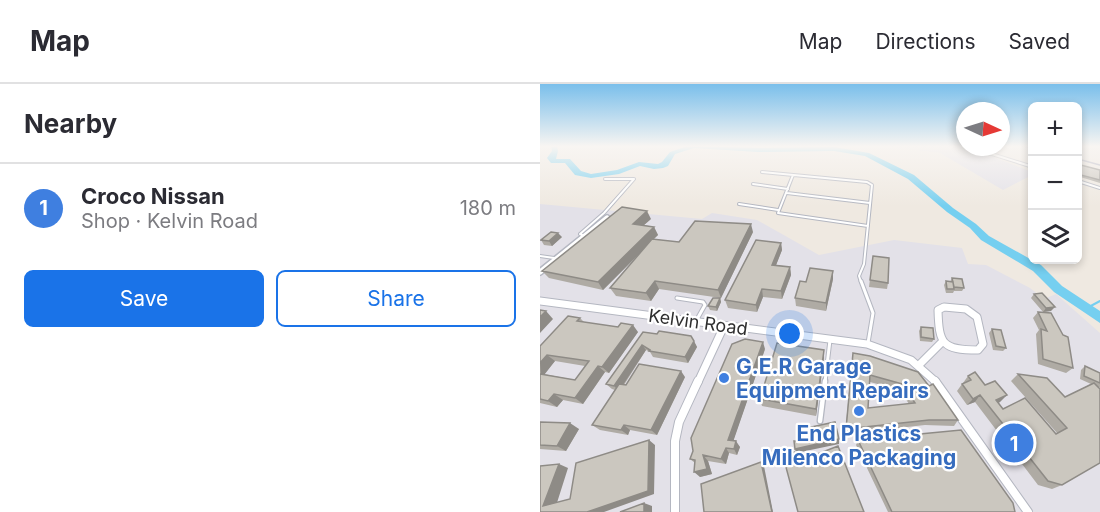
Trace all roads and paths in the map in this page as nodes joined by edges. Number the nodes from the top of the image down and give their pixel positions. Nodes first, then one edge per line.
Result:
1 (762, 172) dead end
2 (793, 175) junction
3 (605, 179) dead end
4 (1082, 183) edge
5 (753, 184) dead end
6 (1100, 188) edge
7 (787, 191) junction
8 (870, 203) junction
9 (739, 204) dead end
10 (778, 210) junction
11 (607, 218) edge
12 (868, 226) junction
13 (584, 236) junction
14 (540, 256) edge
15 (556, 259) junction
16 (540, 272) edge
17 (677, 297) dead end
18 (540, 300) edge
19 (695, 322) junction
20 (724, 326) junction
21 (830, 340) junction
22 (942, 342) junction
23 (867, 344) junction
24 (920, 364) junction
25 (820, 421) dead end
26 (675, 512) edge
27 (1028, 512) edge

1 - 2 lane
2 - 7 lane
2 - 8 lane
3 - 13 lane
4 - 6 lane
5 - 7 lane
7 - 8 lane
7 - 10 lane
8 - 12 lane
9 - 10 lane
10 - 12 lane
11 - 13 street
12 - 23 lane
13 - 15 street
14 - 15 lane
15 - 16 street
17 - 19 lane
18 - 19 street, Kelvin Road
19 - 20 street, Kelvin Road
20 - 21 street, Kelvin Road
20 - 26 street
21 - 23 street, Kelvin Road
21 - 25 lane
22 - 22 street
22 - 24 street
23 - 24 street, Kelvin Road
24 - 27 street, Kelvin Road

